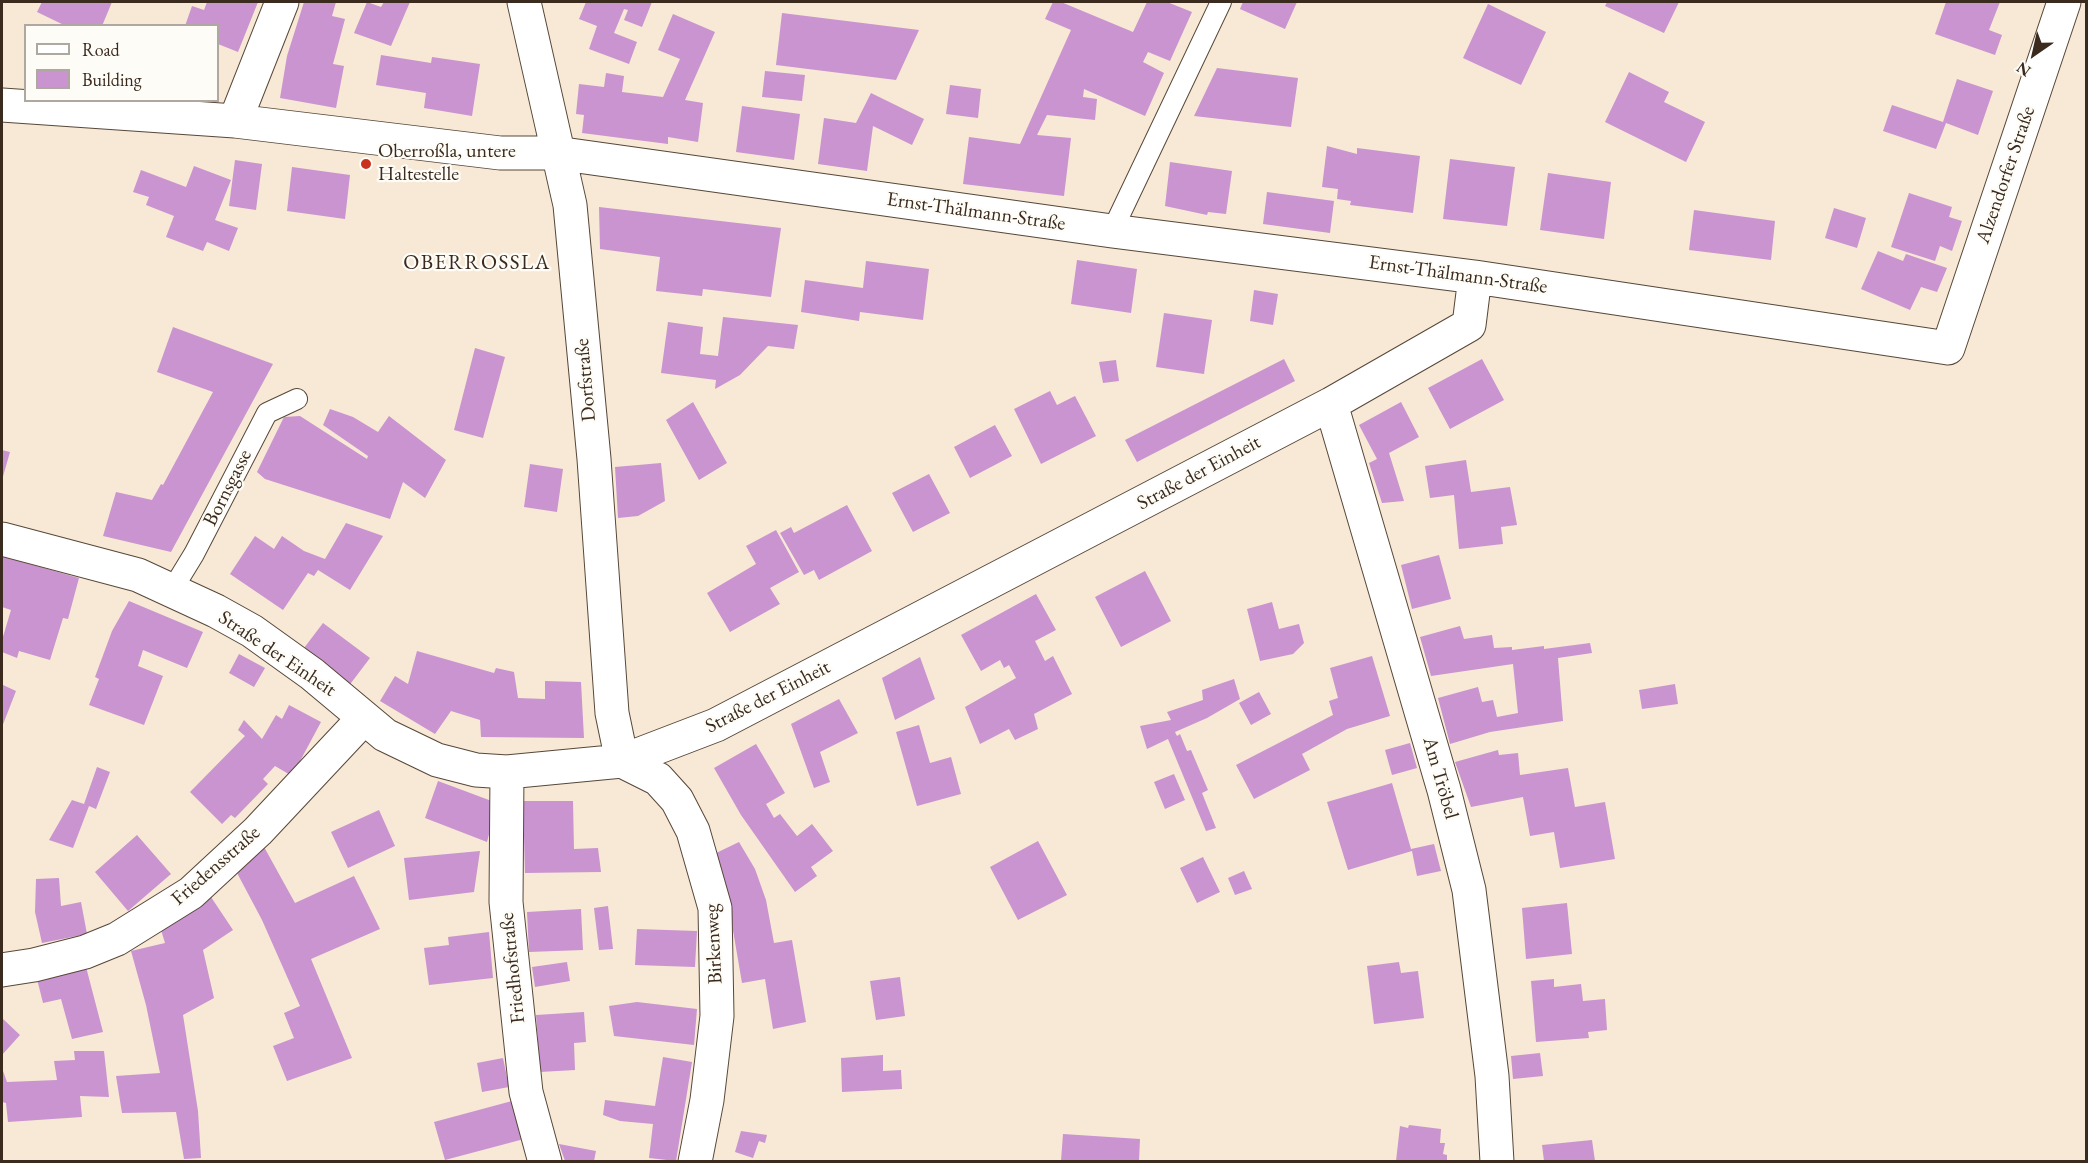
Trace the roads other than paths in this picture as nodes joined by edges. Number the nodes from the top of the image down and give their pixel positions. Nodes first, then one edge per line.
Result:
1 (282, 2) edge
2 (524, 2) edge
3 (1221, 2) edge
4 (2064, 2) edge
5 (2, 105) edge
6 (235, 121) junction
7 (556, 153) junction
8 (1112, 231) junction
9 (1475, 276) junction
10 (1948, 348) joint
11 (297, 399) dead end
12 (1331, 404) junction
13 (2, 539) edge
14 (172, 590) junction
15 (363, 719) junction
16 (622, 761) junction
17 (507, 772) junction
18 (2, 970) edge
19 (545, 1161) edge
20 (695, 1161) edge
21 (1497, 1161) edge

1 - 6 street
2 - 7 street, Dorfstraße
3 - 8 lane
4 - 10 street, Alzendorfer Straße
5 - 6 street, Ernst-Thälmann-Straße
6 - 7 street, Ernst-Thälmann-Straße
7 - 8 street, Ernst-Thälmann-Straße
7 - 16 street, Dorfstraße
8 - 9 street, Ernst-Thälmann-Straße
9 - 10 street, Ernst-Thälmann-Straße
9 - 12 street, Straße der Einheit
11 - 14 lane, Bornsgasse
12 - 16 street, Straße der Einheit
12 - 21 street, Am Tröbel
13 - 14 street, Straße der Einheit
14 - 15 street, Straße der Einheit
15 - 17 street, Straße der Einheit
15 - 18 street, Friedensstraße
16 - 17 street, Straße der Einheit
16 - 20 street, Birkenweg
17 - 19 street, Friedhofstraße

